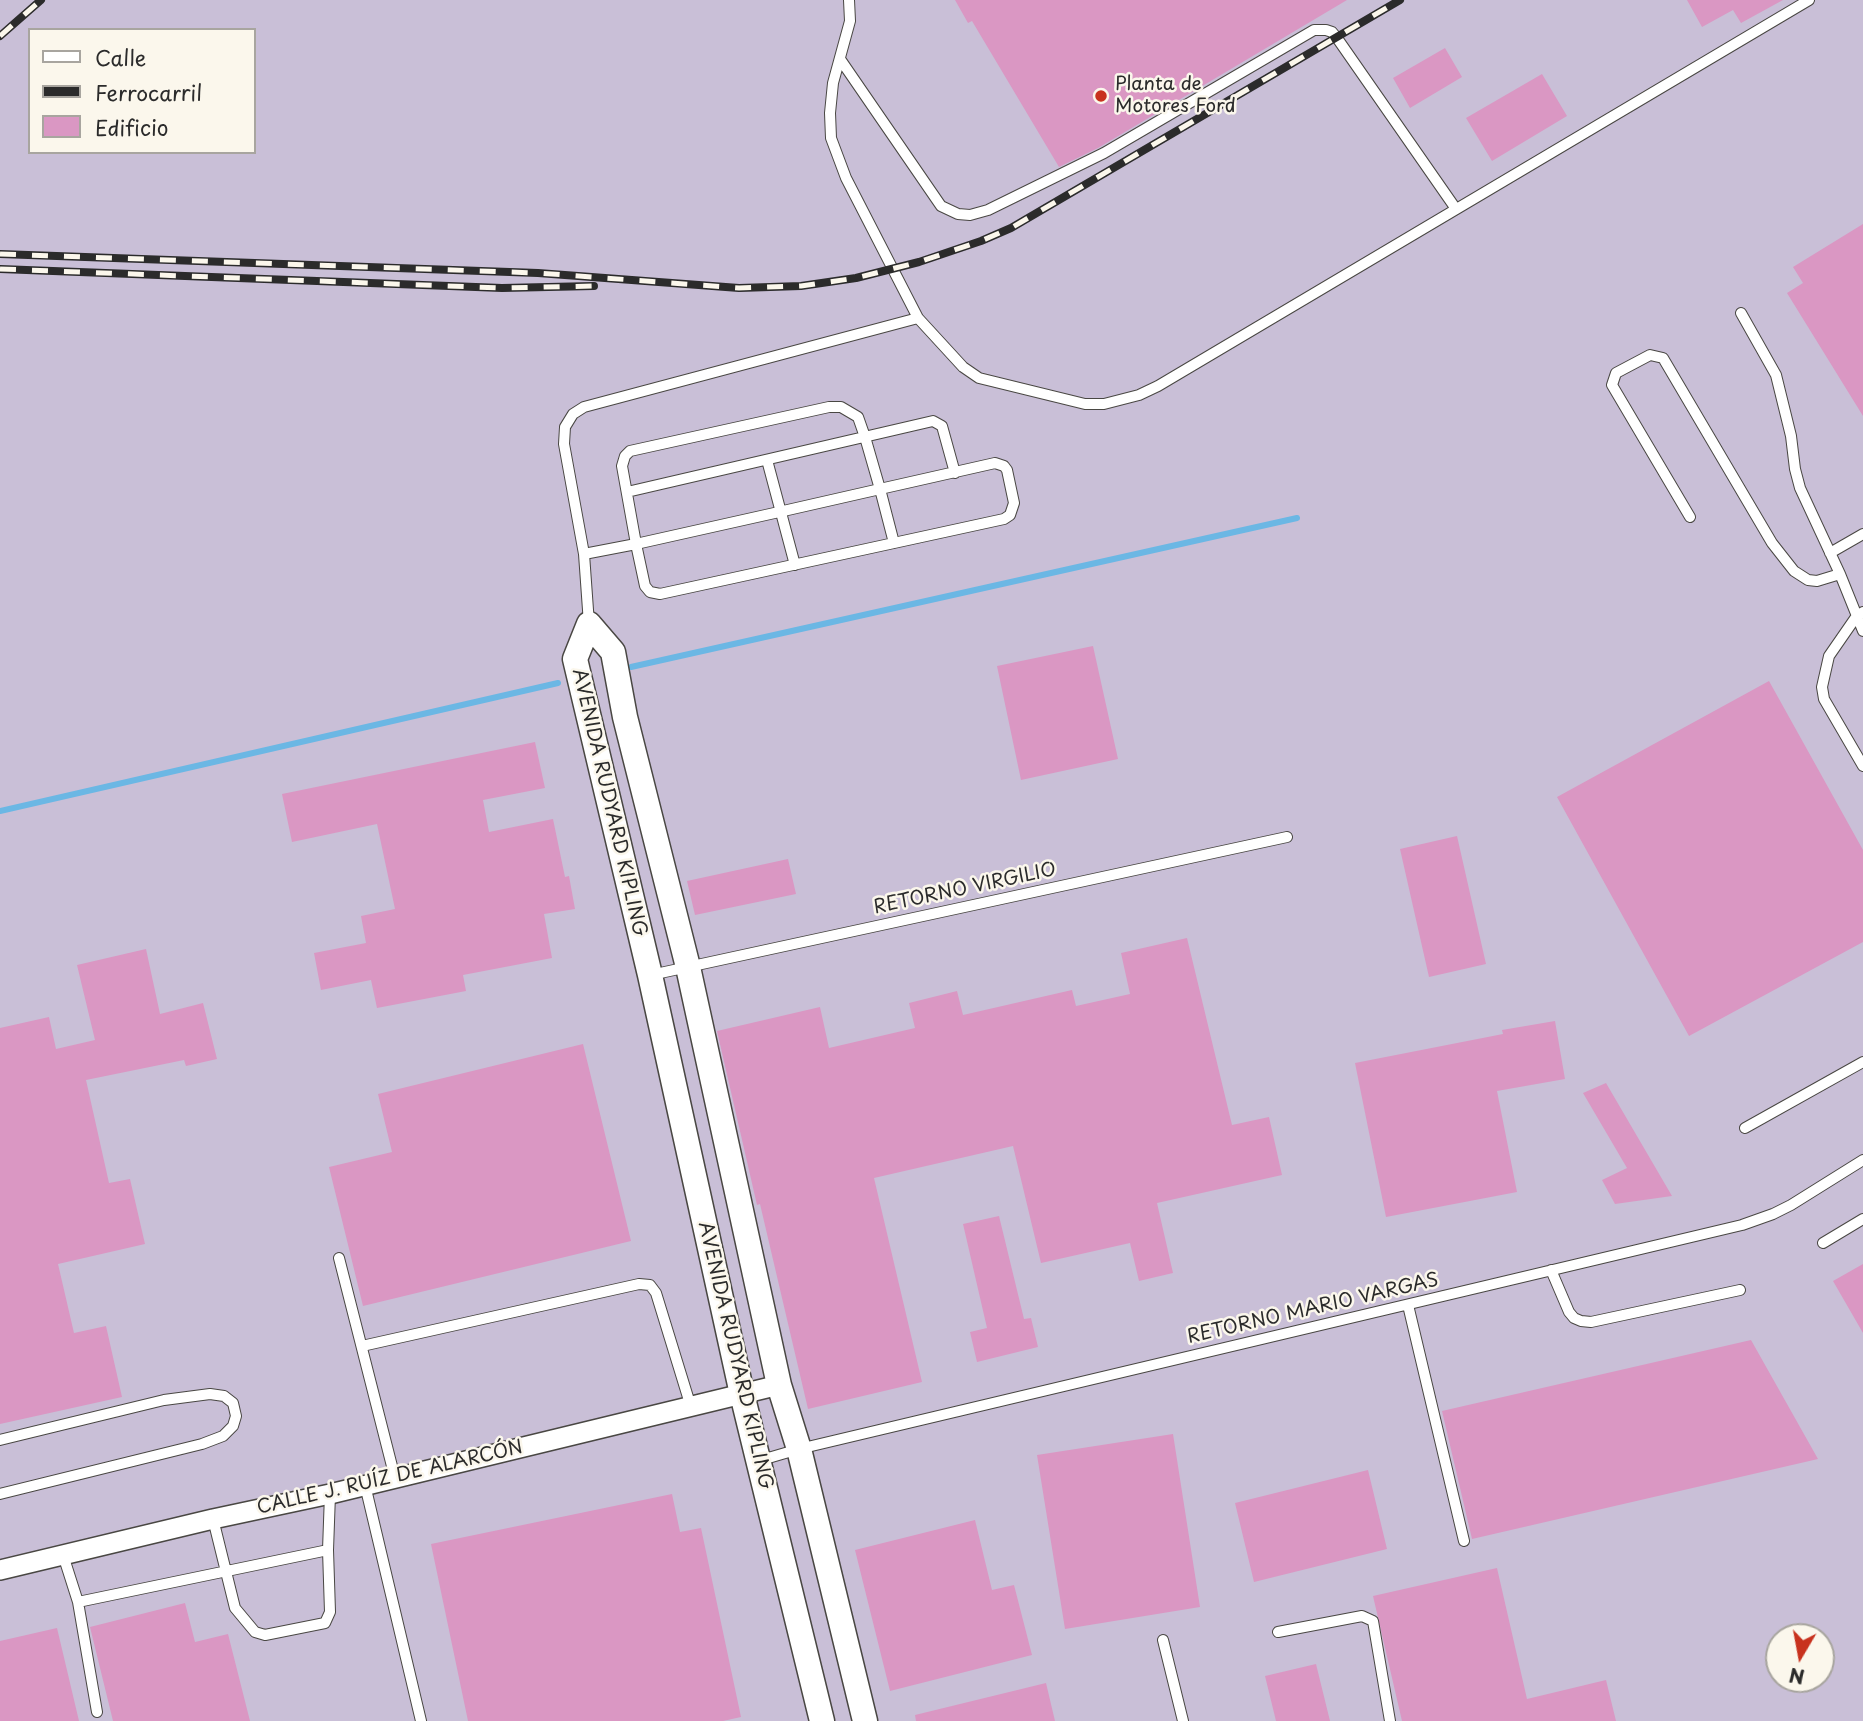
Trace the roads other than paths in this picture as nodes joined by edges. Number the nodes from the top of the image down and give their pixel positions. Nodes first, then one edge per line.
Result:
1 (849, 0) edge
2 (1809, 0) edge
3 (840, 59) junction
4 (1456, 209) junction
5 (1741, 313) dead end
6 (918, 318) junction
7 (865, 438) junction
8 (767, 460) junction
9 (955, 472) junction
10 (880, 489) junction
11 (627, 492) junction
12 (779, 512) junction
13 (1690, 517) dead end
14 (1863, 534) edge
15 (894, 542) junction
16 (636, 544) junction
17 (1830, 553) junction
18 (584, 554) junction
19 (795, 565) junction
20 (1840, 574) junction
21 (1859, 615) edge
22 (589, 624) junction
23 (1863, 631) edge
24 (625, 716) junction
25 (589, 725) junction
26 (1863, 766) edge
27 (1287, 837) dead end
28 (688, 967) junction
29 (650, 975) junction
30 (1863, 1062) edge
31 (1745, 1128) dead end
32 (1863, 1160) edge
33 (1863, 1219) edge
34 (1824, 1244) dead end
35 (339, 1258) dead end
36 (1550, 1270) junction
37 (1740, 1290) dead end
38 (1408, 1305) junction
39 (362, 1346) junction
40 (779, 1385) junction
41 (742, 1394) junction
42 (691, 1407) junction
43 (0, 1440) edge
44 (799, 1449) junction
45 (758, 1461) junction
46 (395, 1478) junction
47 (365, 1485) junction
48 (0, 1494) edge
49 (330, 1494) junction
50 (213, 1519) junction
51 (1464, 1541) dead end
52 (328, 1550) junction
53 (63, 1555) junction
54 (0, 1570) edge
55 (225, 1571) junction
56 (78, 1602) junction
57 (1278, 1632) dead end
58 (1163, 1640) dead end
59 (97, 1712) dead end
60 (421, 1721) edge
61 (822, 1721) edge
62 (864, 1721) edge
63 (1184, 1721) edge
64 (1390, 1721) edge

1 - 3 lane
2 - 4 lane
3 - 4 lane
3 - 6 lane
4 - 6 lane
5 - 17 lane
6 - 18 lane
7 - 8 lane
7 - 9 lane
7 - 10 lane
7 - 11 lane
8 - 11 lane
8 - 12 lane
9 - 10 lane
9 - 15 lane
10 - 12 lane
10 - 15 lane
11 - 16 lane
12 - 16 lane
12 - 19 lane
13 - 20 lane
14 - 17 lane
15 - 19 lane
16 - 18 lane
16 - 19 lane
17 - 20 lane
18 - 22 lane
20 - 21 lane
21 - 23 lane
21 - 26 lane
22 - 24 street, AVENIDA RUDYARD KIPLING
22 - 25 street, AVENIDA RUDYARD KIPLING
24 - 25 street
24 - 28 street, AVENIDA RUDYARD KIPLING
25 - 29 street, AVENIDA RUDYARD KIPLING
27 - 28 lane, RETORNO VIRGILIO
28 - 29 lane, RETORNO VIRGILIO
28 - 40 street, AVENIDA RUDYARD KIPLING
29 - 41 street, AVENIDA RUDYARD KIPLING
30 - 31 lane
32 - 36 lane, RETORNO MARIO VARGAS
33 - 34 lane
35 - 39 lane
36 - 37 lane
36 - 38 lane, RETORNO MARIO VARGAS
38 - 44 lane, RETORNO MARIO VARGAS
38 - 51 lane
39 - 42 lane
39 - 46 lane
40 - 41 street, CALLE J. RUÍZ DE ALARCÓN
40 - 44 street, AVENIDA RUDYARD KIPLING
41 - 42 street, CALLE J. RUÍZ DE ALARCÓN
41 - 45 street, AVENIDA RUDYARD KIPLING
42 - 46 street, CALLE J. RUÍZ DE ALARCÓN
43 - 48 lane
44 - 45 lane, RETORNO MARIO VARGAS
44 - 62 street, AVENIDA RUDYARD KIPLING
45 - 61 street, AVENIDA RUDYARD KIPLING
46 - 47 street, CALLE J. RUÍZ DE ALARCÓN
47 - 49 street, CALLE J. RUÍZ DE ALARCÓN
47 - 60 lane
49 - 50 street, CALLE J. RUÍZ DE ALARCÓN
49 - 52 lane
50 - 53 street, CALLE J. RUÍZ DE ALARCÓN
50 - 55 lane
52 - 55 lane
52 - 55 lane
53 - 54 street, CALLE J. RUÍZ DE ALARCÓN
53 - 56 lane
55 - 56 lane
56 - 59 lane
57 - 64 lane
58 - 63 lane

